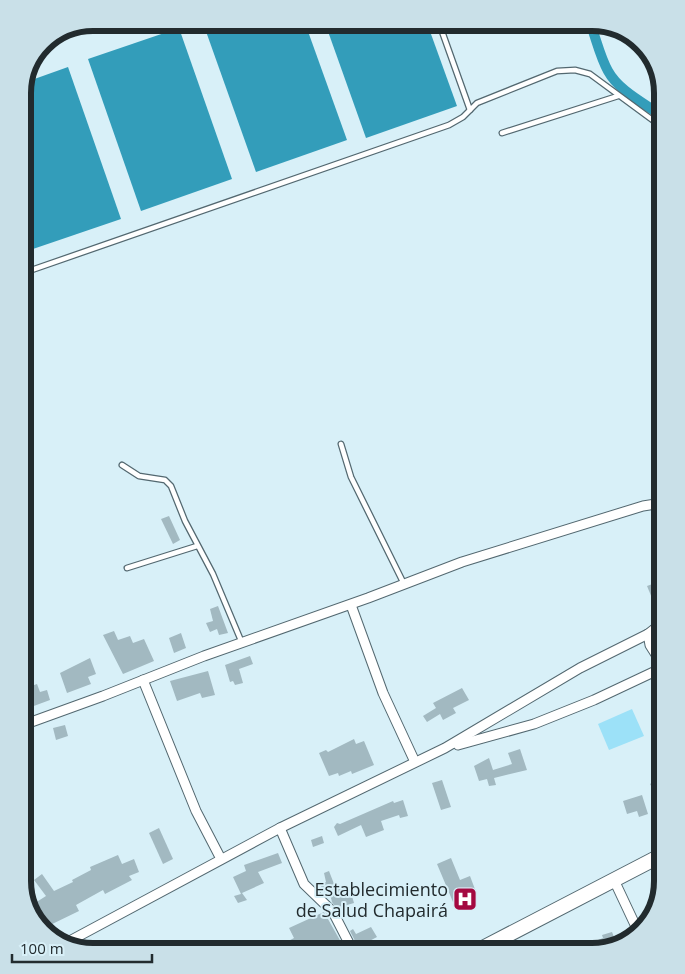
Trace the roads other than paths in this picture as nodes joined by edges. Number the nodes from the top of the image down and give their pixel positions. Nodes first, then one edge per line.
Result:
1 (442, 31) edge
2 (618, 96) junction
3 (470, 110) junction
4 (654, 121) edge
5 (502, 132) dead end
6 (31, 270) edge
7 (341, 444) dead end
8 (122, 465) dead end
9 (654, 504) edge
10 (197, 546) junction
11 (127, 568) dead end
12 (404, 584) junction
13 (351, 604) junction
14 (654, 629) edge
15 (648, 634) junction
16 (242, 643) junction
17 (654, 651) edge
18 (654, 672) edge
19 (143, 680) junction
20 (31, 722) edge
21 (445, 748) junction
22 (415, 762) junction
23 (280, 828) junction
24 (222, 859) junction
25 (654, 859) edge
26 (614, 880) junction
27 (635, 925) edge
28 (73, 939) edge
29 (348, 943) edge
30 (495, 943) edge

1 - 3 lane
2 - 3 lane
2 - 4 lane
2 - 5 lane
3 - 6 lane
7 - 12 lane
8 - 10 lane
9 - 12 street
10 - 11 lane
10 - 16 lane
12 - 13 street
13 - 16 street
13 - 22 street
14 - 15 street
15 - 17 street
15 - 21 street
16 - 19 street
18 - 21 street
19 - 20 street
19 - 24 street
21 - 22 street
22 - 23 street
23 - 24 street
23 - 29 street
24 - 28 street
25 - 26 main road
26 - 27 street
26 - 30 main road

